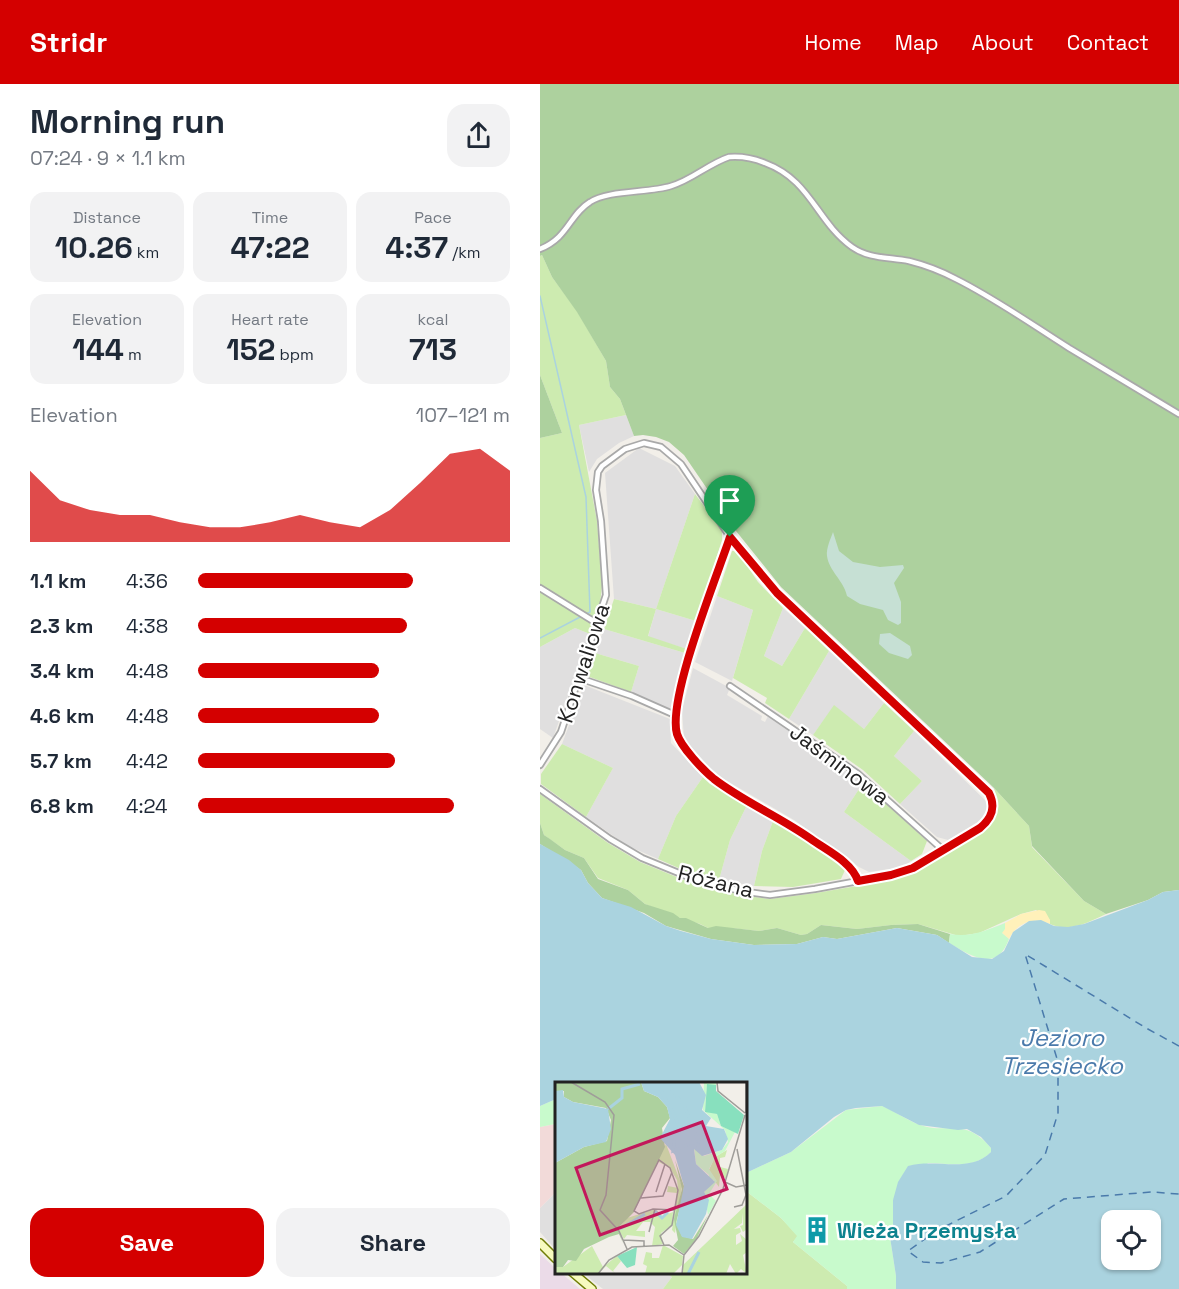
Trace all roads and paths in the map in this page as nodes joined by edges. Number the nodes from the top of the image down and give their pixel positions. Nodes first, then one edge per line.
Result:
1 (540, 249) edge
2 (1179, 414) edge
3 (730, 537) junction
4 (540, 588) edge
5 (598, 624) junction
6 (579, 678) junction
7 (730, 686) dead end
8 (675, 715) junction
9 (540, 765) edge
10 (540, 789) edge
11 (943, 850) junction
12 (858, 881) junction
13 (540, 1243) edge
14 (555, 1258) edge
15 (574, 1274) edge
16 (592, 1289) edge

1 - 2 street
3 - 5 street, Konwaliowa
3 - 8 street
3 - 11 street, Konwaliowa
4 - 5 street
5 - 6 street, Konwaliowa
6 - 8 street
6 - 9 street, Konwaliowa
7 - 11 street, Jaśminowa
8 - 12 street
10 - 12 street, Różana
11 - 12 street, Różana
13 - 14 street
15 - 16 street

